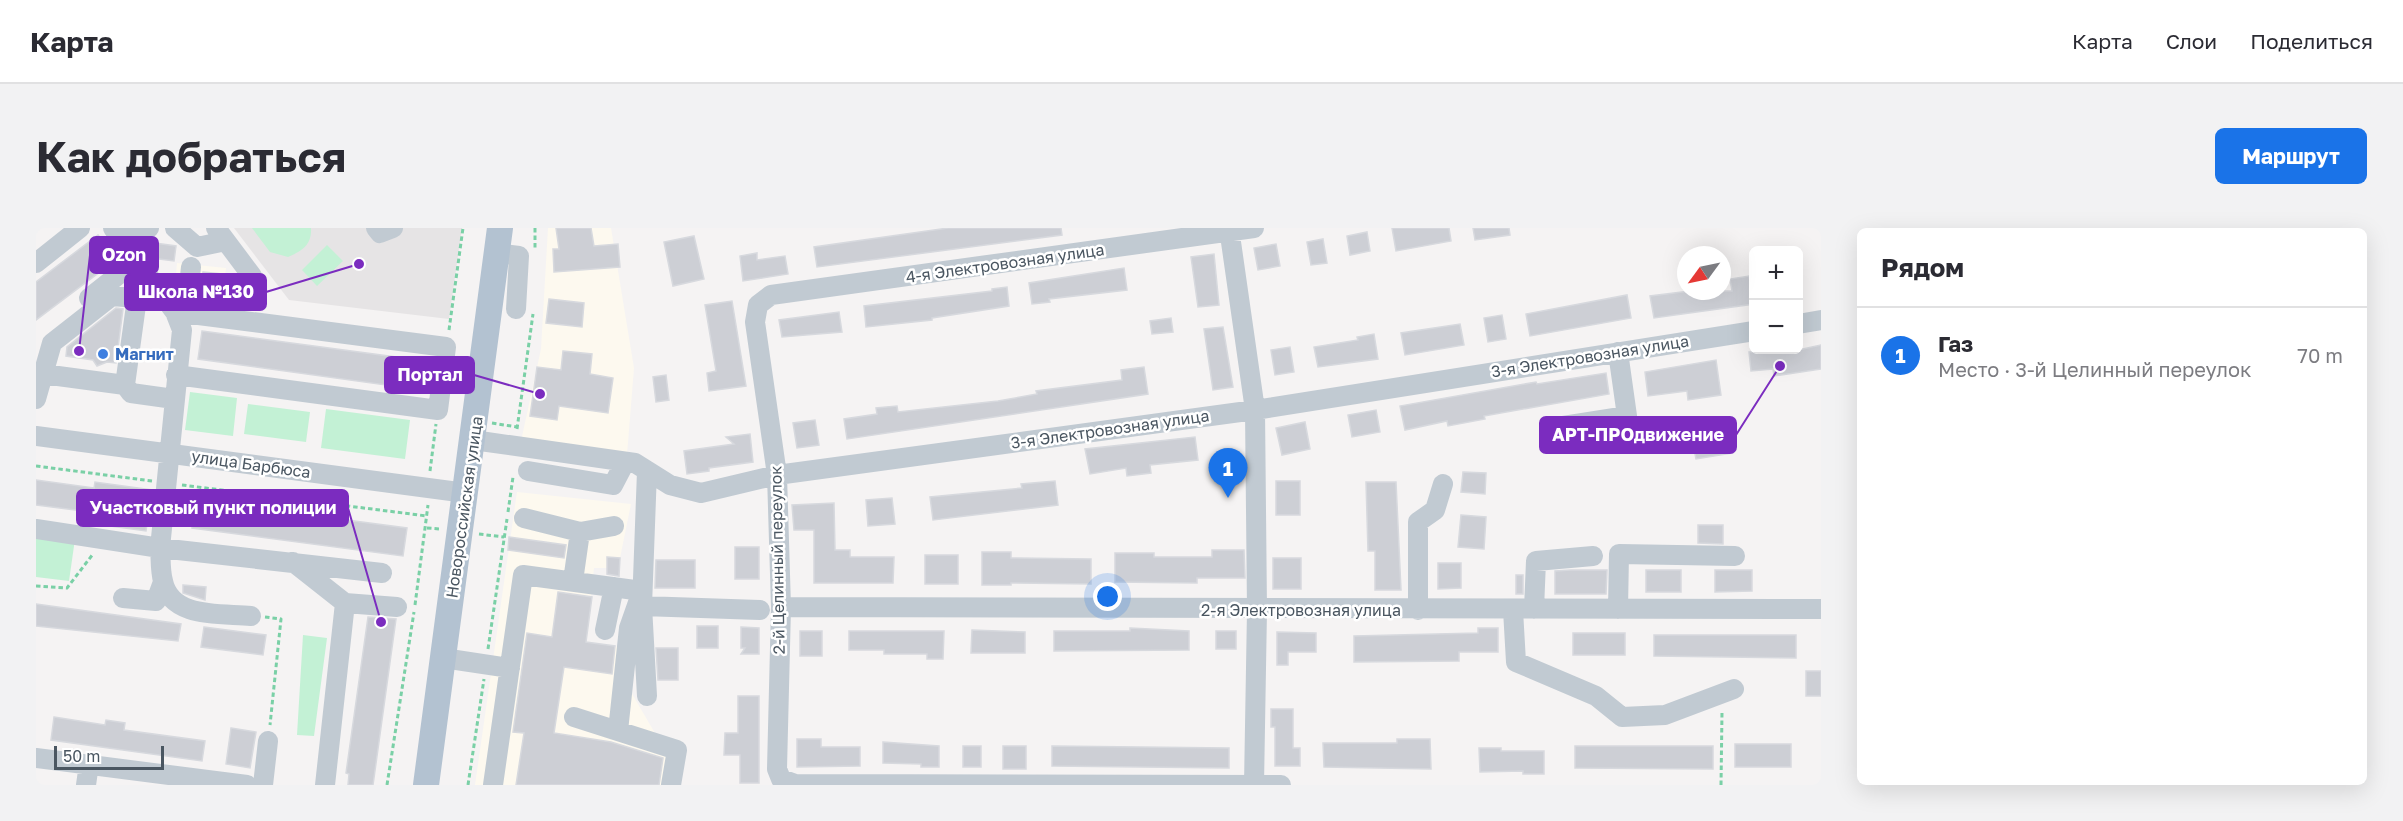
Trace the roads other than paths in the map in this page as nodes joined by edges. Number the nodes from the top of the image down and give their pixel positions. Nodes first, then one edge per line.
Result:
1 (80, 228) edge
2 (149, 228) edge
3 (175, 228) edge
4 (376, 228) edge
5 (393, 228) edge
6 (500, 228) edge
7 (1254, 228) edge
8 (1229, 230) edge
9 (117, 233) edge
10 (221, 235) edge
11 (497, 253) junction
12 (136, 261) junction
13 (36, 263) edge
14 (191, 267) dead end
15 (252, 276) dead end
16 (155, 287) junction
17 (137, 298) junction
18 (758, 305) joint
19 (524, 309) road end
20 (180, 312) junction
21 (1821, 320) edge
22 (1803, 323) edge
23 (1749, 332) edge
24 (36, 340) edge
25 (1618, 352) junction
26 (43, 374) junction
27 (176, 375) junction
28 (124, 385) junction
29 (36, 399) edge
30 (174, 399) junction
31 (1254, 410) junction
32 (1557, 427) dead end
33 (36, 436) edge
34 (473, 440) junction
35 (168, 453) junction
36 (625, 462) junction
37 (528, 471) dead end
38 (647, 471) junction
39 (777, 475) junction
40 (1443, 484) dead end
41 (466, 493) junction
42 (524, 518) dead end
43 (614, 526) dead end
44 (36, 528) edge
45 (580, 532) junction
46 (160, 548) junction
47 (1593, 556) dead end
48 (1735, 556) dead end
49 (292, 561) junction
50 (382, 573) dead end
51 (573, 581) junction
52 (163, 582) junction
53 (614, 587) junction
54 (123, 598) dead end
55 (642, 599) junction
56 (345, 603) junction
57 (397, 607) dead end
58 (781, 607) junction
59 (1534, 609) junction
60 (1618, 609) junction
61 (1821, 609) edge
62 (760, 610) dead end
63 (1257, 610) junction
64 (1418, 610) junction
65 (1513, 610) junction
66 (251, 616) road end
67 (605, 630) dead end
68 (443, 658) junction
69 (510, 668) junction
70 (1728, 691) road end
71 (647, 696) dead end
72 (574, 717) dead end
73 (618, 731) junction
74 (268, 741) road end
75 (36, 758) edge
76 (89, 764) junction
77 (86, 785) edge
78 (247, 785) edge
79 (263, 785) edge
80 (325, 785) edge
81 (426, 785) edge
82 (494, 785) edge
83 (671, 785) edge
84 (1022, 785) edge
85 (1254, 785) edge
86 (1281, 785) edge

1 - 13 street
2 - 9 street
3 - 10 street
4 - 5 street
6 - 11 main road, Новороссийская улица
7 - 8 street, 4-я Электровозная улица
8 - 18 street, 4-я Электровозная улица
8 - 31 street
9 - 12 street
10 - 15 street
11 - 19 street
11 - 34 main road, Новороссийская улица
12 - 16 street
12 - 24 street
14 - 20 street
16 - 17 street
16 - 20 street
17 - 26 street
17 - 28 street
18 - 39 street, 2-й Целинный переулок
20 - 27 street
20 - 27 street
21 - 22 street
23 - 25 street, 3-я Электровозная улица
25 - 31 street, 3-я Электровозная улица
25 - 32 street
26 - 28 street
26 - 29 street
27 - 30 street
28 - 30 street
30 - 35 street
31 - 39 street, 3-я Электровозная улица
31 - 63 street
33 - 35 street, улица Барбюса
34 - 36 street, 3-я Электровозная улица
34 - 41 main road, Новороссийская улица
35 - 41 street, улица Барбюса
35 - 46 street
36 - 37 street
36 - 38 street, 3-я Электровозная улица
38 - 39 street, 3-я Электровозная улица
38 - 55 street
39 - 58 street, 2-й Целинный переулок
40 - 64 street
41 - 68 main road, Новороссийская улица
42 - 45 street
43 - 45 street
44 - 46 street
45 - 51 street
46 - 49 street
46 - 52 street
47 - 59 street
48 - 60 street
49 - 50 street
49 - 56 street
51 - 53 street
51 - 69 street
52 - 54 street
52 - 66 street
53 - 55 street
53 - 67 street
55 - 62 street
55 - 71 street
55 - 73 street
56 - 57 street
56 - 80 street
58 - 63 street, 2-я Электровозная улица
58 - 84 street, 2-й Целинный переулок
59 - 60 street, 2-я Электровозная улица
59 - 65 street, 2-я Электровозная улица
60 - 61 street, 2-я Электровозная улица
63 - 64 street, 2-я Электровозная улица
63 - 85 street
64 - 65 street, 2-я Электровозная улица
65 - 70 street
68 - 69 street
68 - 81 main road, Новороссийская улица
69 - 82 street
72 - 73 street
73 - 83 street
74 - 79 street
75 - 76 street
76 - 77 street
76 - 78 street
84 - 85 street
85 - 86 street

